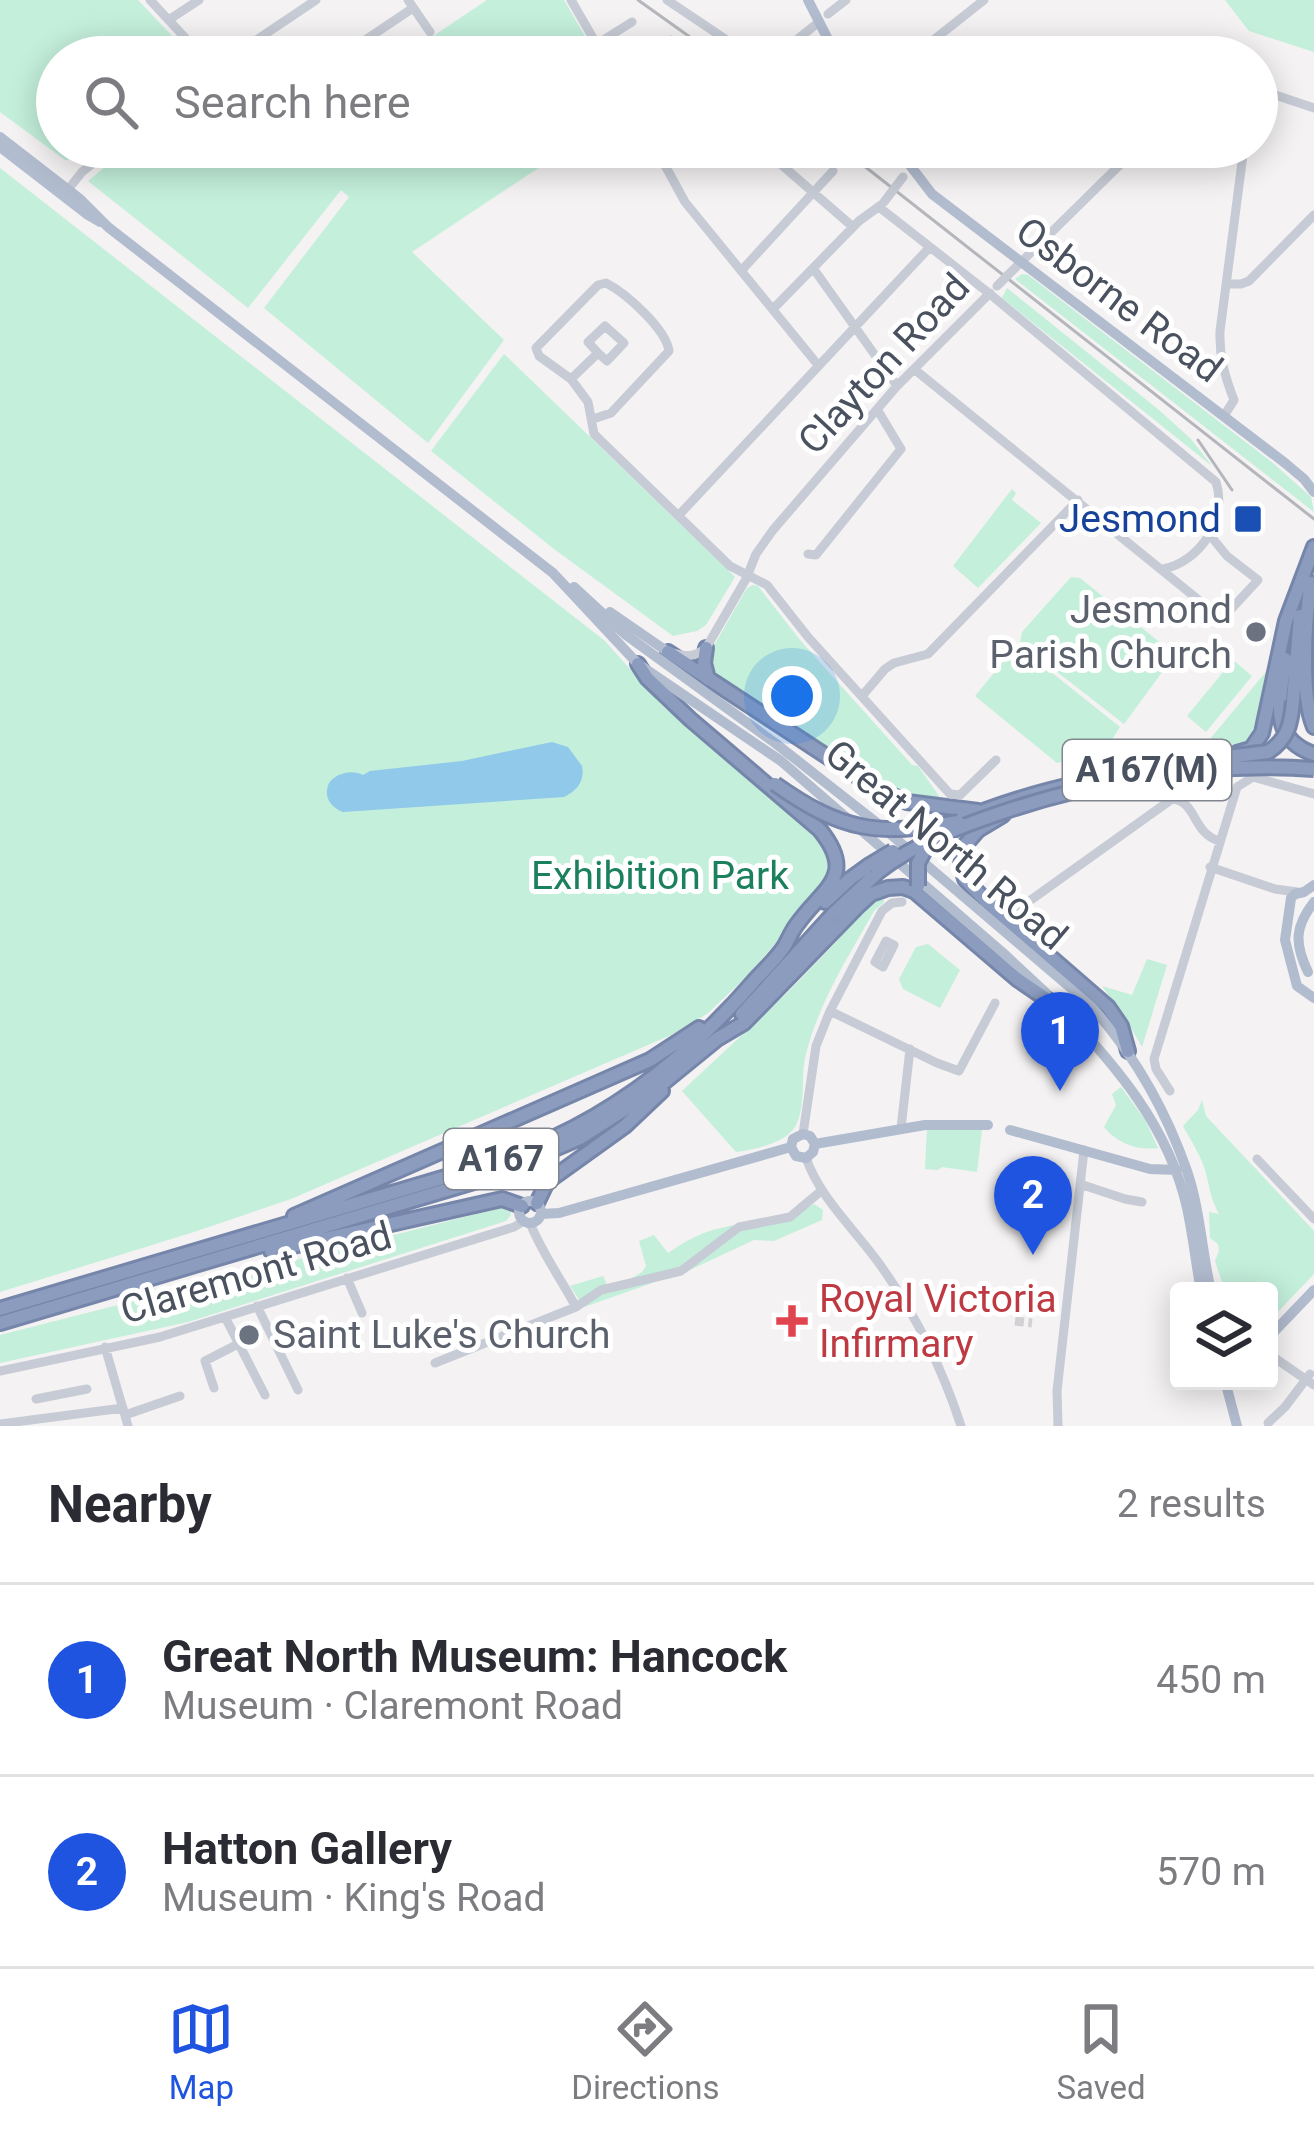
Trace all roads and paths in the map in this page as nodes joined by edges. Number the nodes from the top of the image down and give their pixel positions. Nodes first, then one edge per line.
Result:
1 (150, 0) edge
2 (200, 0) edge
3 (316, 0) edge
4 (572, 0) edge
5 (667, 0) edge
6 (808, 0) edge
7 (846, 0) edge
8 (984, 0) edge
9 (411, 4) edge
10 (823, 18) junction
11 (170, 20) junction
12 (632, 22) dead end
13 (430, 32) dead end
14 (184, 36) edge
15 (262, 36) edge
16 (368, 36) edge
17 (592, 36) edge
18 (610, 36) edge
19 (721, 36) edge
20 (801, 36) edge
21 (830, 36) edge
22 (938, 36) edge
23 (1278, 96) edge
24 (1314, 108) edge
25 (0, 137) edge
26 (0, 147) edge
27 (36, 168) edge
28 (37, 168) edge
29 (87, 168) edge
30 (666, 168) edge
31 (785, 168) edge
32 (905, 168) edge
33 (1117, 168) edge
34 (1241, 168) edge
35 (832, 171) dead end
36 (907, 173) junction
37 (813, 192) junction
38 (66, 193) junction
39 (882, 204) junction
40 (1314, 215) edge
41 (854, 227) junction
42 (929, 248) junction
43 (1021, 263) junction
44 (813, 268) junction
45 (741, 271) junction
46 (1226, 284) junction
47 (994, 290) junction
48 (772, 309) junction
49 (854, 327) junction
50 (598, 353) dead end
51 (818, 365) junction
52 (914, 369) junction
53 (571, 379) junction
54 (897, 386) junction
55 (877, 410) junction
56 (1224, 416) junction
57 (592, 419) junction
58 (1311, 485) edge
59 (1078, 500) junction
60 (679, 515) junction
61 (1209, 534) junction
62 (1314, 547) edge
63 (808, 554) dead end
64 (1163, 569) junction
65 (553, 573) junction
66 (748, 575) junction
67 (1312, 579) edge
68 (568, 581) junction
69 (1294, 598) junction
70 (706, 648) junction
71 (668, 652) junction
72 (638, 664) junction
73 (709, 680) junction
74 (862, 696) junction
75 (1314, 728) edge
76 (772, 747) junction
77 (784, 757) junction
78 (996, 760) dead end
79 (1314, 762) edge
80 (756, 773) junction
81 (1106, 776) junction
82 (1133, 777) junction
83 (1314, 794) edge
84 (1014, 808) junction
85 (987, 814) junction
86 (958, 820) junction
87 (1219, 841) junction
88 (1210, 867) junction
89 (873, 869) junction
90 (1275, 889) junction
91 (1305, 890) edge
92 (921, 892) junction
93 (902, 902) dead end
94 (1302, 906) edge
95 (1014, 912) dead end
96 (784, 947) junction
97 (1306, 975) edge
98 (1311, 993) edge
99 (756, 998) junction
100 (995, 1003) dead end
101 (1061, 1009) junction
102 (830, 1011) junction
103 (736, 1017) junction
104 (910, 1049) junction
105 (1128, 1051) junction
106 (684, 1068) junction
107 (1170, 1091) dead end
108 (988, 1125) dead end
109 (901, 1128) junction
110 (1010, 1130) dead end
111 (1170, 1132) junction
112 (497, 1134) junction
113 (803, 1134) junction
114 (814, 1144) junction
115 (791, 1147) junction
116 (1084, 1150) junction
117 (806, 1158) junction
118 (1257, 1160) dead end
119 (1181, 1170) junction
120 (1077, 1186) junction
121 (821, 1191) junction
122 (1142, 1202) dead end
123 (530, 1211) junction
124 (1314, 1220) edge
125 (1199, 1222) junction
126 (238, 1240) junction
127 (170, 1274) junction
128 (346, 1278) junction
129 (1200, 1282) edge
130 (1209, 1282) edge
131 (1314, 1290) edge
132 (256, 1306) junction
133 (576, 1307) junction
134 (0, 1309) edge
135 (362, 1313) dead end
136 (225, 1317) junction
137 (0, 1323) edge
138 (1278, 1327) edge
139 (238, 1343) junction
140 (105, 1347) junction
141 (1278, 1359) edge
142 (436, 1364) dead end
143 (0, 1371) edge
144 (1310, 1379) edge
145 (214, 1388) dead end
146 (87, 1389) dead end
147 (298, 1390) dead end
148 (1227, 1390) edge
149 (56, 1395) junction
150 (265, 1395) dead end
151 (181, 1396) dead end
152 (36, 1399) dead end
153 (59, 1416) junction
154 (126, 1416) edge
155 (1268, 1423) dead end
156 (0, 1424) edge
157 (961, 1426) edge
158 (1058, 1426) edge
159 (1237, 1426) edge

1 - 11 street
2 - 11 street
3 - 15 street
4 - 17 street
5 - 19 street
6 - 10 main road
7 - 10 street
8 - 22 street
9 - 13 street
9 - 16 street
10 - 20 street
10 - 21 main road
11 - 14 street
12 - 18 street
23 - 24 street
25 - 27 main road, Great North Road
26 - 38 main road, Great North Road
28 - 38 main road, Great North Road
29 - 38 street
30 - 45 street
31 - 37 street
32 - 36 main road, Osborne Road
33 - 43 street, Clayton Road
34 - 46 street
35 - 37 street
36 - 39 street, bridge
36 - 43 main road, Osborne Road
37 - 41 street
37 - 45 street
38 - 65 main road, Great North Road
39 - 41 street
39 - 42 street
40 - 46 street
41 - 44 street
42 - 47 street
42 - 49 street
43 - 47 street, Clayton Road, bridge
43 - 56 main road, Osborne Road
44 - 48 street
44 - 49 street
45 - 48 street
46 - 56 street
47 - 52 street, Clayton Road
47 - 61 street
48 - 51 street
49 - 51 street
49 - 54 street
50 - 53 street
51 - 60 street
52 - 54 street, Clayton Road
52 - 59 street
53 - 57 street
53 - 57 street
54 - 55 street, Clayton Road
55 - 63 street
55 - 66 street, Clayton Road
56 - 58 main road, Osborne Road
57 - 60 street
59 - 64 street
59 - 74 street
60 - 66 street
61 - 64 street
61 - 64 street
62 - 69 highway
65 - 68 main road, Great North Road
65 - 72 main road, Great North Road
66 - 70 street, Clayton Road
66 - 74 street
67 - 75 highway, A167(M)
67 - 82 highway, A167(M), bridge
68 - 71 main road
68 - 76 main road, Great North Road
69 - 79 highway, A167(M)
69 - 81 highway, A167(M)
70 - 71 street
70 - 73 highway
71 - 73 highway, A167(M)
72 - 76 main road, Great North Road
72 - 80 highway
73 - 85 highway, A167(M)
74 - 78 street
76 - 77 main road, Great North Road
77 - 101 main road, Great North Road
77 - 105 main road, Great North Road
79 - 81 highway, A167(M)
79 - 82 highway, A167(M), bridge
80 - 85 highway, A167(M), bridge
80 - 96 highway, bridge
81 - 85 highway, A167(M)
82 - 84 highway, A167(M), bridge
83 - 87 street
84 - 85 highway, A167(M), bridge
84 - 105 highway, A167(M), bridge
85 - 86 highway, A167(M)
85 - 89 highway, A167(M), bridge
86 - 89 highway, A167(M), bridge
86 - 92 highway, A167(M), bridge
87 - 88 street
87 - 95 street
88 - 90 street
88 - 107 street
89 - 96 highway, A167(M)
89 - 99 highway, A167(M)
90 - 91 street
90 - 94 street
91 - 94 main road
92 - 99 highway
92 - 101 highway
93 - 102 street
94 - 97 main road
96 - 99 highway, A167
97 - 98 main road
99 - 103 highway, A167
99 - 103 highway
100 - 104 street
101 - 119 main road, Great North Road
102 - 104 street
102 - 113 street
103 - 106 highway, A167
103 - 112 highway
103 - 126 highway, A167
104 - 109 street
105 - 111 main road, Great North Road
106 - 123 highway
106 - 127 highway, A167
108 - 109 main road
109 - 114 main road
110 - 116 main road
111 - 119 main road, Great North Road
111 - 125 main road
112 - 123 main road, bridge
112 - 126 highway
113 - 114 main road
113 - 115 main road
114 - 117 main road
115 - 117 main road
115 - 123 main road, Claremont Road
116 - 119 main road
116 - 120 street
117 - 121 street
118 - 124 street
119 - 125 main road
119 - 129 main road
120 - 122 street
120 - 158 street
121 - 133 street
121 - 157 street
123 - 127 highway
123 - 128 street, Claremont Road
123 - 133 street
125 - 130 main road
126 - 134 highway, A167
127 - 137 highway, A167
128 - 132 street, Claremont Road
128 - 135 street
131 - 138 main road
132 - 136 street, Claremont Road
132 - 147 street
133 - 142 street
136 - 139 street
136 - 140 street, Claremont Road
139 - 145 street
139 - 150 street
140 - 143 street, Claremont Road
140 - 154 street
141 - 144 street
144 - 155 street
146 - 149 street
148 - 159 main road
149 - 152 street
149 - 153 street
151 - 154 street
153 - 154 street
153 - 156 street

